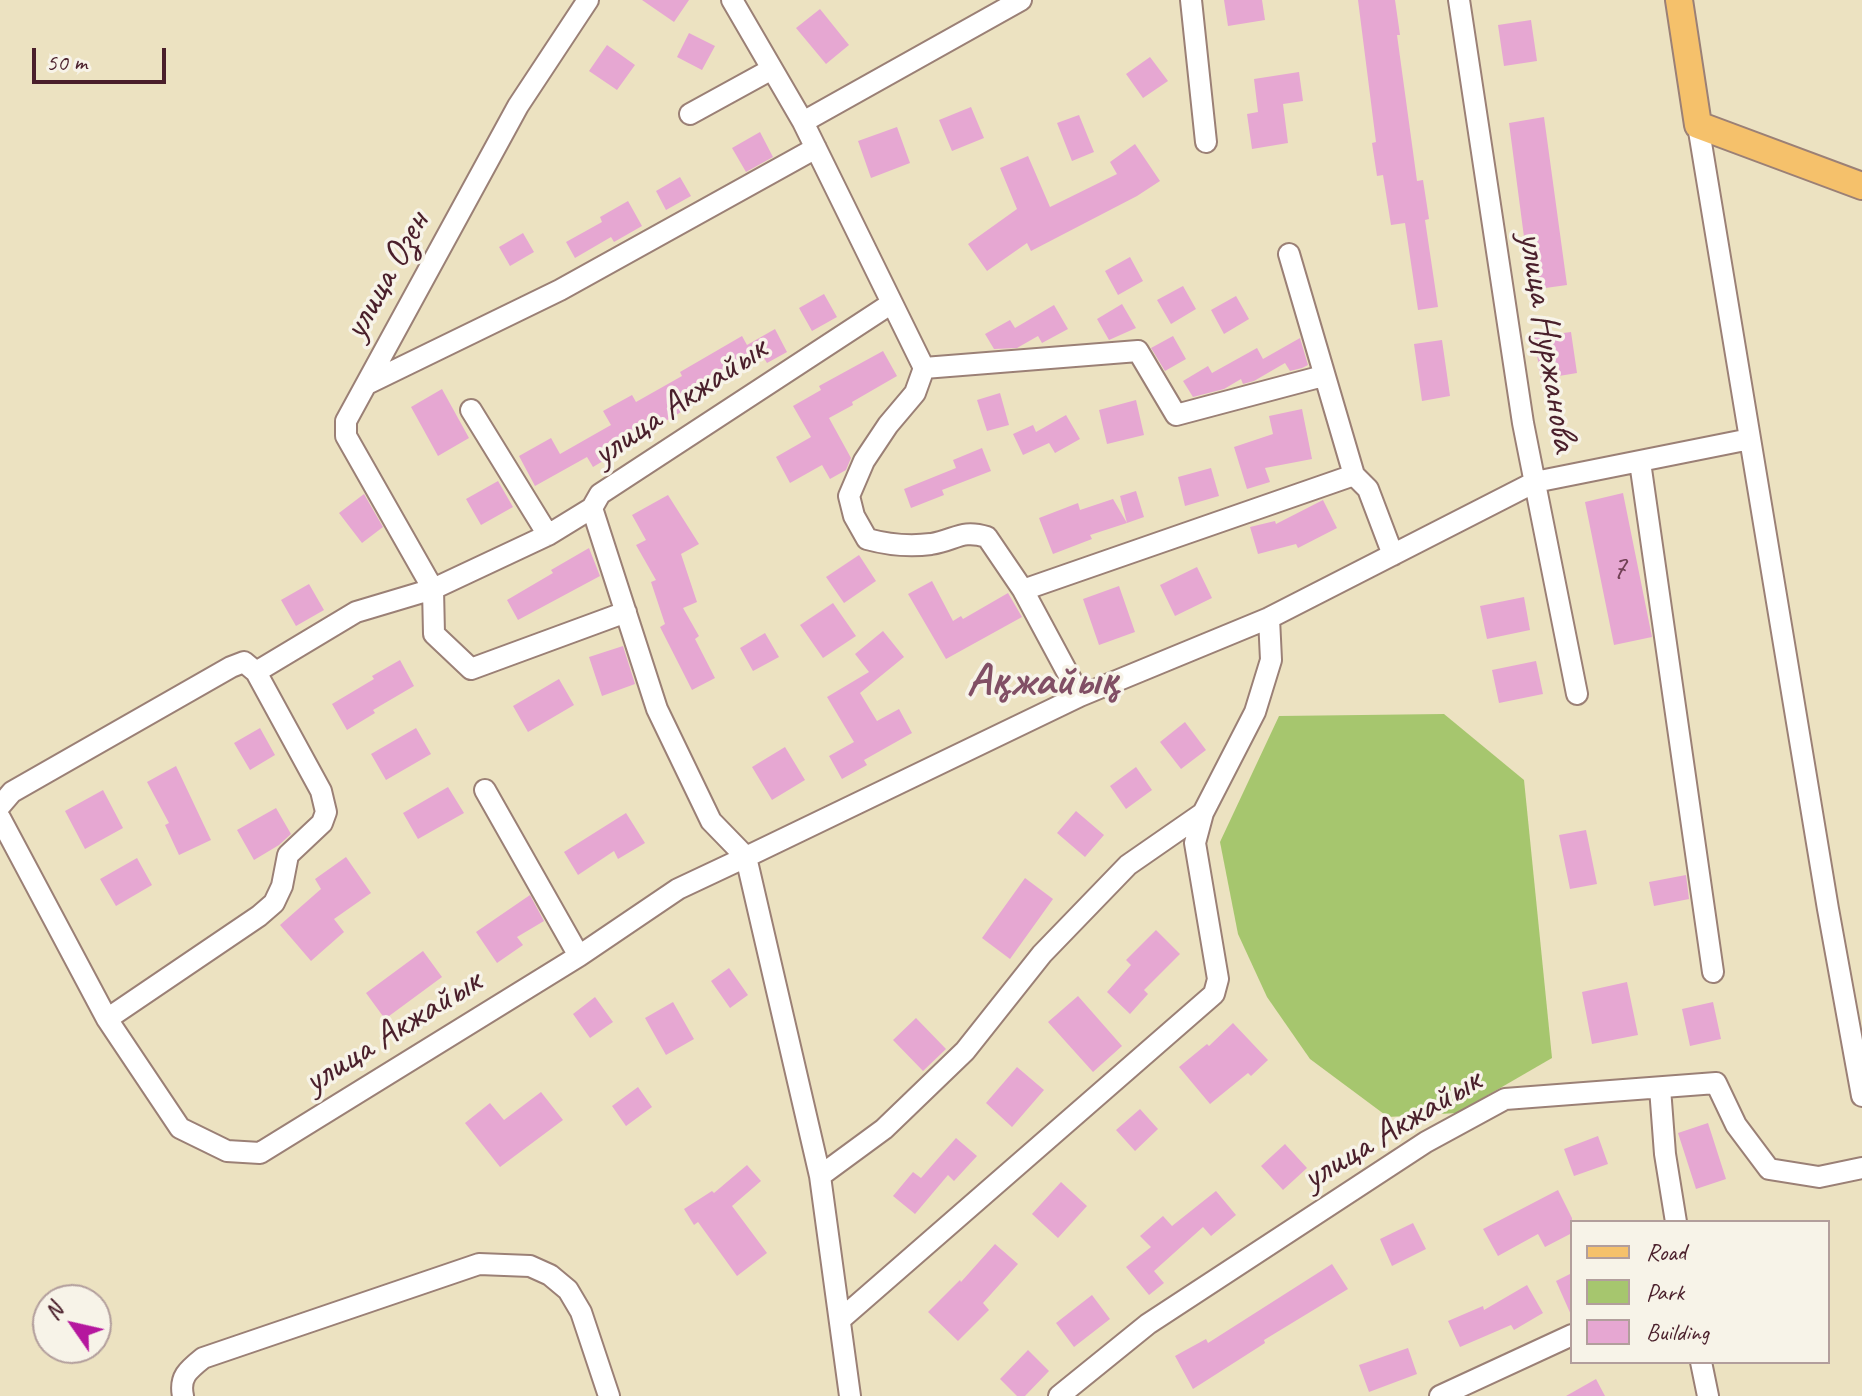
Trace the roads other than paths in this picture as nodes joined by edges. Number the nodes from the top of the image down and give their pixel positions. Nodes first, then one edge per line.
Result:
1 (588, 0) edge
2 (732, 0) edge
3 (1021, 0) edge
4 (1191, 0) edge
5 (1459, 0) edge
6 (1679, 0) edge
7 (772, 69) junction
8 (690, 114) dead end
9 (803, 122) junction
10 (1698, 125) junction
11 (1206, 142) dead end
12 (816, 148) junction
13 (1862, 186) edge
14 (1289, 254) dead end
15 (892, 303) junction
16 (924, 368) junction
17 (1323, 376) junction
18 (367, 384) junction
19 (471, 410) dead end
20 (1750, 439) junction
21 (1640, 462) junction
22 (1354, 475) junction
23 (1535, 482) junction
24 (592, 508) junction
25 (548, 535) junction
26 (1393, 555) junction
27 (433, 589) junction
28 (1023, 590) junction
29 (626, 612) junction
30 (1269, 618) junction
31 (256, 672) junction
32 (1577, 694) dead end
33 (1080, 696) junction
34 (485, 790) dead end
35 (0, 806) edge
36 (1203, 813) junction
37 (0, 818) edge
38 (746, 857) junction
39 (579, 956) junction
40 (1713, 972) dead end
41 (107, 1019) junction
42 (1660, 1088) junction
43 (1862, 1096) edge
44 (1862, 1168) edge
45 (820, 1176) junction
46 (1676, 1220) edge
47 (841, 1319) junction
48 (1570, 1336) edge
49 (1701, 1364) edge
50 (183, 1396) edge
51 (609, 1396) edge
52 (850, 1396) edge
53 (1059, 1396) edge
54 (1440, 1396) edge
55 (1708, 1396) edge

1 - 18 street, улица Озен
2 - 7 street
3 - 9 street
4 - 11 street
5 - 23 street, улица Нуржанова
6 - 10 main road
7 - 8 street
7 - 9 street
9 - 12 street
10 - 13 main road
10 - 20 street
12 - 15 street
12 - 18 street
14 - 17 street
15 - 16 street
15 - 24 street, улица Акжайык
16 - 17 street
16 - 28 street
17 - 22 street
18 - 27 street, улица Озен
19 - 25 street
20 - 21 street, улица Акжайык
20 - 43 street
21 - 23 street, улица Акжайык
21 - 40 street
22 - 26 street
22 - 28 street
23 - 26 street, улица Акжайык
23 - 32 street, улица Нуржанова
24 - 25 street
24 - 29 street, улица Акжайык
25 - 27 street
26 - 30 street, улица Акжайык
27 - 29 street
27 - 31 street
28 - 33 street
29 - 38 street, улица Акжайык
30 - 33 street, улица Акжайык
30 - 36 street
31 - 35 street
31 - 41 street
33 - 38 street, улица Акжайык
34 - 39 street
36 - 45 street
36 - 47 street
37 - 41 street, улица Акжайык
38 - 39 street, улица Акжайык
38 - 45 street
39 - 41 street, улица Акжайык
42 - 44 street, улица Акжайык
42 - 46 street
42 - 53 street, улица Акжайык
45 - 47 street
47 - 52 street
48 - 54 street
49 - 55 street
50 - 51 street

